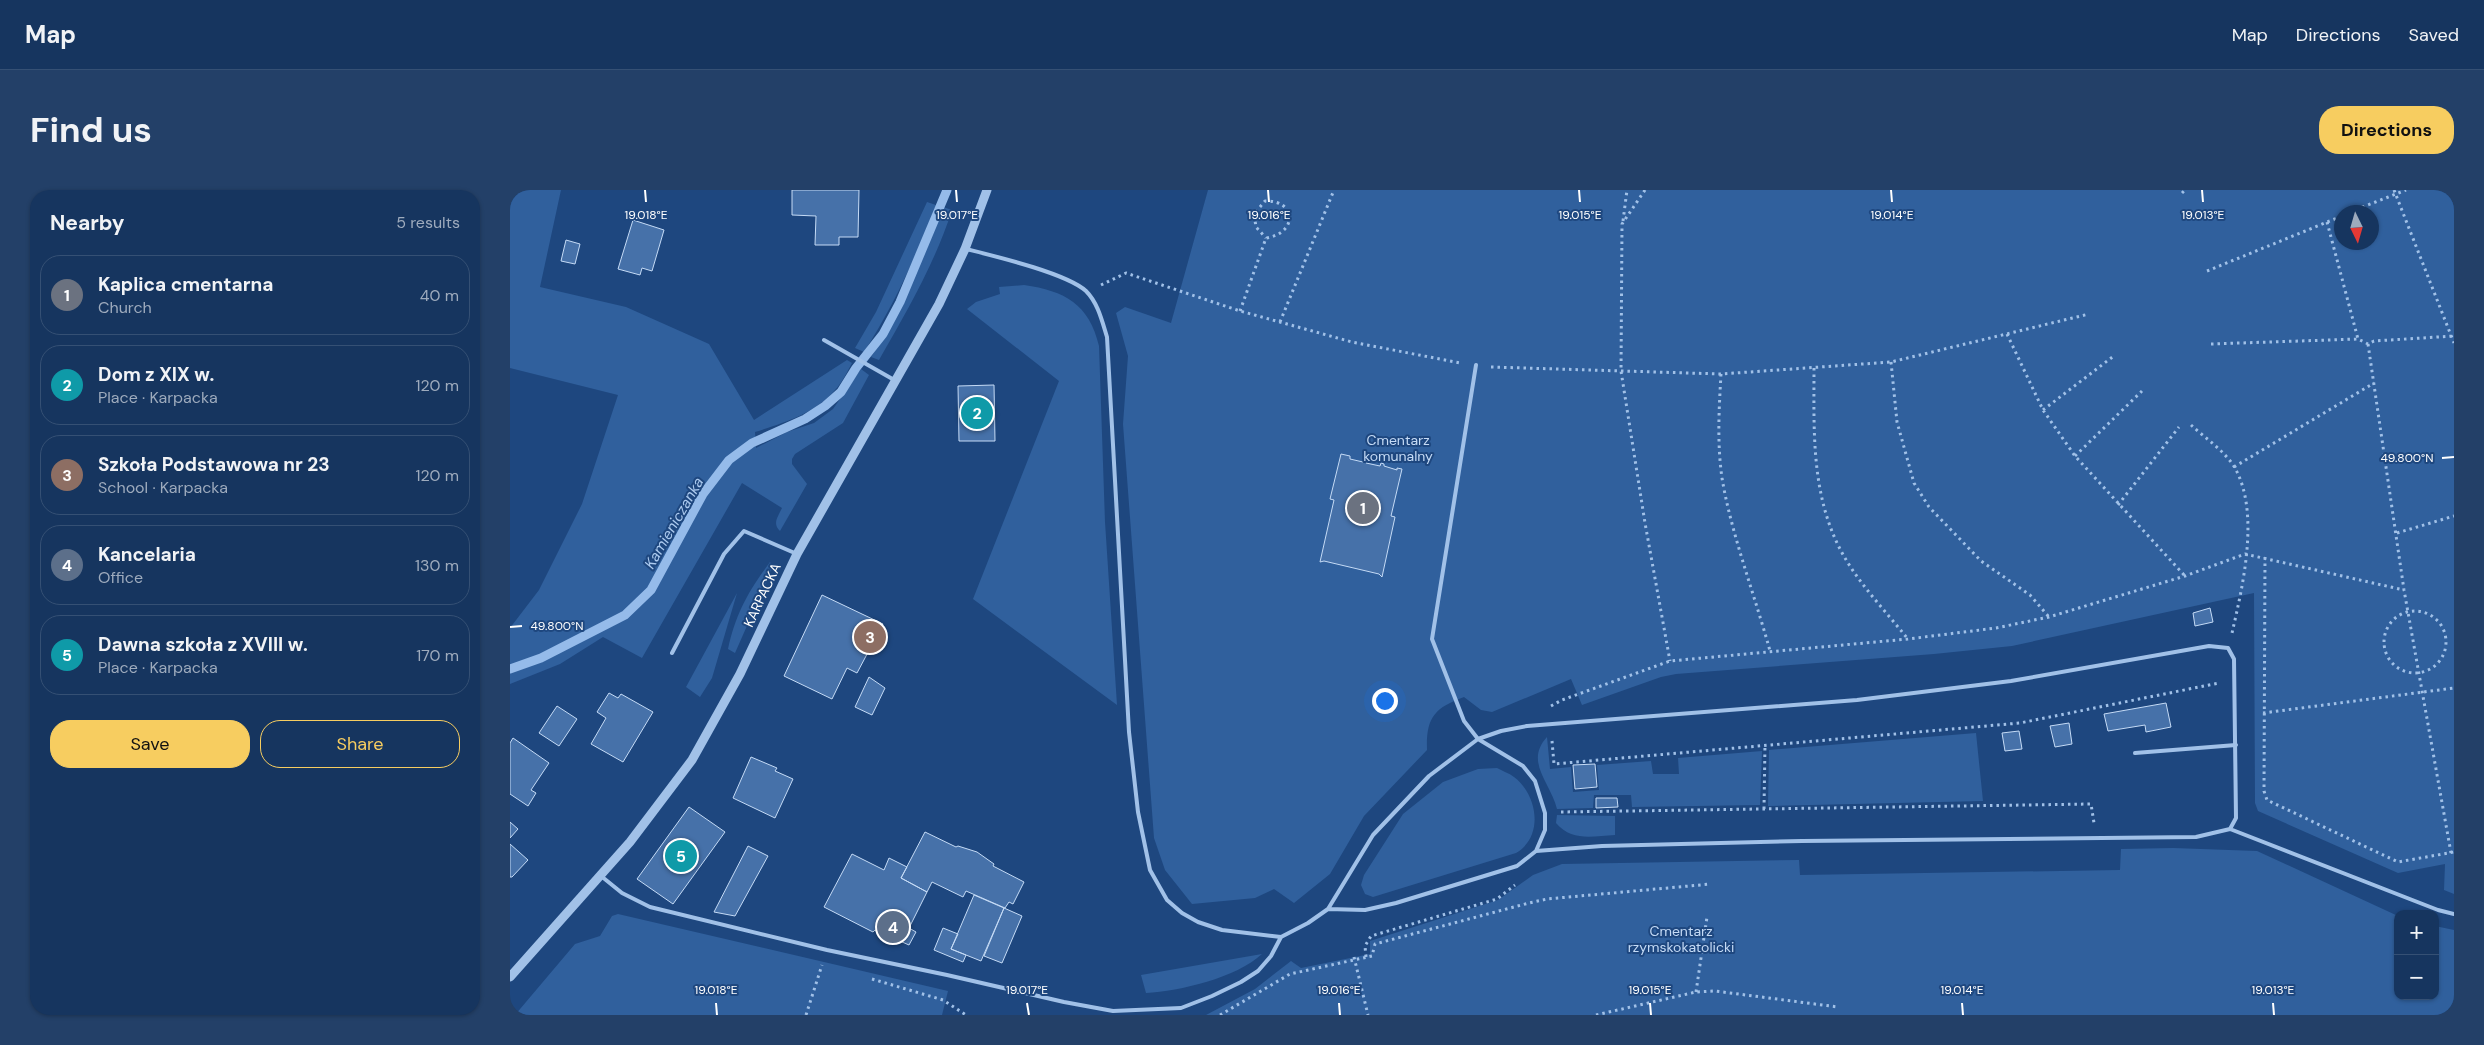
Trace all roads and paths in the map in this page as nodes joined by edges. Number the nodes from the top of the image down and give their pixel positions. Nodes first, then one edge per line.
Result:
1 (987, 190) edge
2 (1334, 190) edge
3 (1627, 190) edge
4 (1645, 190) edge
5 (2406, 190) edge
6 (2395, 192) edge
7 (2366, 205) edge
8 (2334, 219) edge
9 (2327, 222) junction
10 (1622, 224) junction
11 (1266, 238) junction
12 (965, 249) junction
13 (2207, 271) dead end
14 (1086, 292) junction
15 (1240, 310) junction
16 (2089, 314) dead end
17 (1280, 322) junction
18 (2007, 334) junction
19 (2453, 336) edge
20 (2358, 339) junction
21 (824, 340) dead end
22 (2454, 343) edge
23 (2211, 344) dead end
24 (2368, 344) junction
25 (2115, 355) dead end
26 (1891, 362) junction
27 (1476, 365) junction
28 (1814, 368) junction
29 (1621, 370) junction
30 (1721, 374) junction
31 (896, 382) junction
32 (2374, 383) junction
33 (2142, 391) dead end
34 (2043, 410) junction
35 (2191, 425) dead end
36 (2179, 427) dead end
37 (2075, 456) junction
38 (2234, 466) junction
39 (2118, 505) junction
40 (2454, 516) edge
41 (2397, 533) junction
42 (797, 554) junction
43 (2245, 554) junction
44 (2264, 557) junction
45 (2185, 576) junction
46 (2404, 590) junction
47 (2408, 611) junction
48 (2049, 617) junction
49 (1908, 639) junction
50 (2228, 648) junction
51 (1770, 651) junction
52 (672, 653) dead end
53 (1670, 661) junction
54 (2420, 674) junction
55 (2454, 688) edge
56 (2220, 692) dead end
57 (2424, 692) junction
58 (2263, 713) junction
59 (1526, 726) junction
60 (1551, 726) junction
61 (1478, 739) junction
62 (1765, 744) junction
63 (2236, 746) junction
64 (2135, 753) dead end
65 (1764, 809) junction
66 (1545, 813) junction
67 (2230, 829) junction
68 (2098, 839) junction
69 (1536, 851) junction
70 (2453, 852) edge
71 (601, 876) junction
72 (1517, 884) dead end
73 (1711, 884) dead end
74 (1328, 909) junction
75 (2454, 914) edge
76 (1707, 917) dead end
77 (1282, 937) junction
78 (827, 950) junction
79 (1366, 957) junction
80 (1354, 959) junction
81 (822, 966) junction
82 (830, 968) dead end
83 (510, 977) edge
84 (865, 977) dead end
85 (1696, 992) junction
86 (1838, 1007) dead end
87 (806, 1015) edge
88 (966, 1015) edge
89 (1220, 1015) edge
90 (1368, 1015) edge
91 (1596, 1015) edge

1 - 12 street, KARPACKA
2 - 17 path
3 - 10 path
4 - 10 path
5 - 6 path
6 - 7 path
6 - 19 path
8 - 9 path
9 - 13 path
9 - 20 path
10 - 29 path
11 - 11 path
11 - 15 path
12 - 14 lane
12 - 31 street, KARPACKA
14 - 15 path
14 - 77 lane
15 - 17 path
16 - 18 path
17 - 27 path
18 - 26 path
18 - 34 path
19 - 22 path
19 - 24 path
20 - 23 path
20 - 24 path
21 - 31 lane
24 - 32 path
25 - 34 path
26 - 28 path
26 - 48 path
27 - 29 path
27 - 61 lane
28 - 30 path
28 - 49 path
29 - 30 path
29 - 53 path
30 - 51 path
31 - 42 street, KARPACKA
32 - 38 path
32 - 41 path
33 - 37 path
34 - 37 path
35 - 38 path
36 - 39 path
37 - 39 path
38 - 43 path
39 - 45 path
40 - 41 path
41 - 46 path
42 - 52 lane
42 - 71 street, KARPACKA
43 - 44 path
43 - 45 path
43 - 50 path
44 - 46 path
44 - 58 path
45 - 48 path
46 - 47 path
47 - 54 path
47 - 54 path
47 - 54 path
48 - 49 path
49 - 51 path
50 - 60 lane
50 - 63 lane
51 - 53 path
53 - 59 path
54 - 57 path
55 - 57 path
56 - 62 path
57 - 58 path
57 - 70 path
58 - 70 path
59 - 60 lane
59 - 61 lane
60 - 62 path
61 - 66 lane
61 - 74 lane
62 - 65 path
63 - 64 lane
63 - 67 lane
65 - 66 path
65 - 68 path
66 - 69 lane
67 - 68 lane
67 - 75 lane
68 - 69 lane
69 - 74 lane
71 - 78 lane
71 - 83 street, KARPACKA
72 - 79 path
73 - 79 path
74 - 77 lane
76 - 85 path
77 - 78 lane
78 - 81 path
79 - 80 path
80 - 89 path
80 - 90 path
81 - 82 path
81 - 87 path
84 - 88 path
85 - 86 path
85 - 91 path

